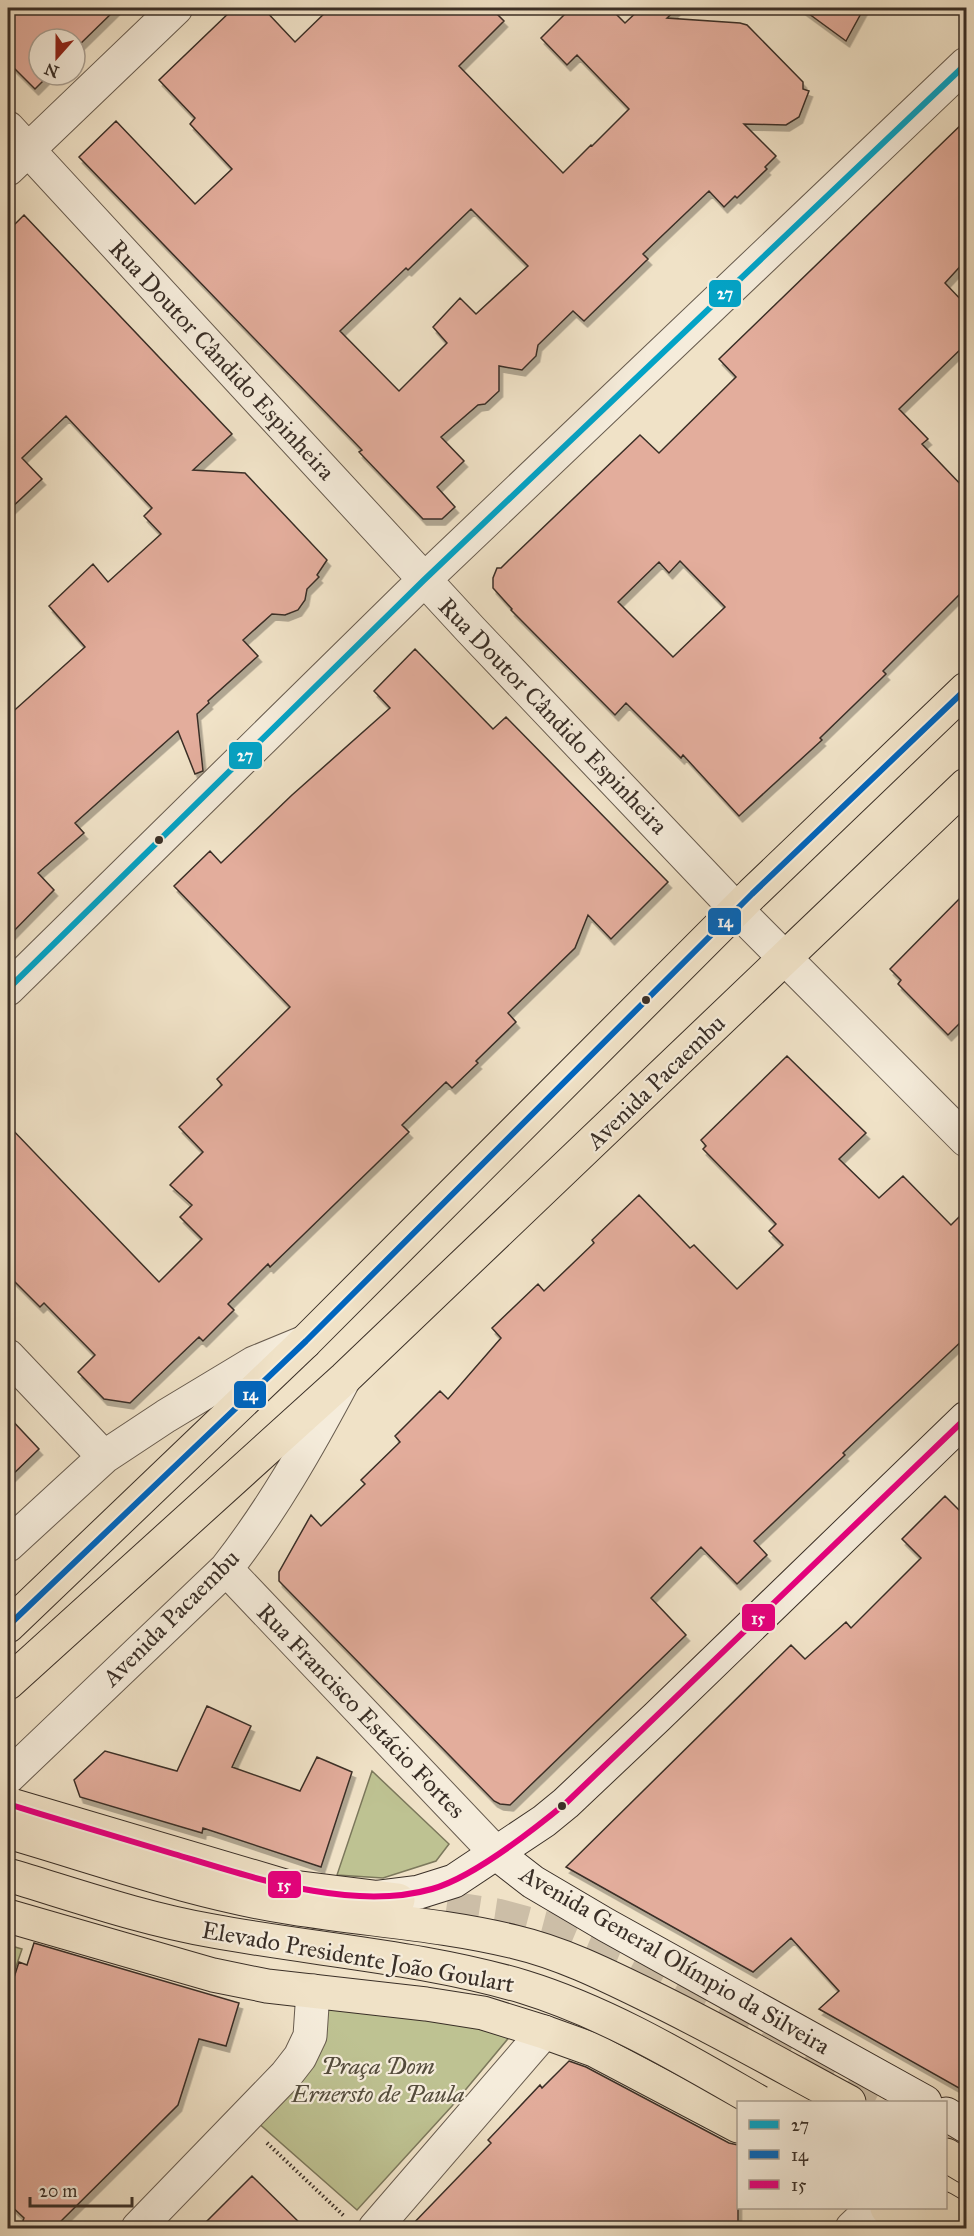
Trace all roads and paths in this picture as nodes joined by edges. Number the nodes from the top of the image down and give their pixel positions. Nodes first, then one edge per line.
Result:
1 (176, 8) edge
2 (966, 64) edge
3 (14, 149) edge
4 (424, 580) junction
5 (966, 689) edge
6 (966, 785) edge
7 (737, 910) junction
8 (785, 958) junction
9 (8, 988) edge
10 (966, 1140) edge
11 (306, 1341) junction
12 (8, 1356) edge
13 (345, 1378) junction
14 (966, 1418) edge
15 (104, 1457) junction
16 (8, 1545) edge
17 (226, 1569) junction
18 (8, 1626) edge
19 (8, 1683) edge
20 (8, 1777) edge
21 (8, 1804) edge
22 (8, 1832) edge
23 (497, 1854) junction
24 (8, 1875) edge
25 (388, 1899) joint
26 (8, 1916) edge
27 (448, 1982) dead end
28 (325, 1993) junction
29 (544, 2032) junction
30 (755, 2101) edge
31 (845, 2101) edge
32 (921, 2101) edge
33 (947, 2115) edge
34 (242, 2120) junction
35 (737, 2125) edge
36 (966, 2126) edge
37 (947, 2156) edge
38 (966, 2167) edge
39 (872, 2209) edge
40 (889, 2209) edge
41 (944, 2209) edge
42 (966, 2222) edge
43 (362, 2225) edge
44 (138, 2229) edge
45 (852, 2229) edge
46 (926, 2229) edge

1 - 3 street
2 - 4 street
3 - 4 street, Rua Doutor Cândido Espinheira
4 - 7 street, Rua Doutor Cândido Espinheira
4 - 9 street
5 - 7 main road
6 - 8 main road, Avenida Pacaembu
7 - 8 street, Rua Doutor Cândido Espinheira
7 - 11 main road
8 - 10 street, Rua Doutor Cândido Espinheira
8 - 13 main road, Avenida Pacaembu
11 - 15 street
11 - 18 main road
12 - 15 street
13 - 17 street, Avenida Pacaembu
13 - 19 main road, Avenida Pacaembu
14 - 23 street
15 - 16 street
17 - 20 street, Avenida Pacaembu
17 - 23 street, Rua Francisco Estácio Fortes
21 - 25 main road, Avenida General Olímpio da Silveira
22 - 31 main road, Elevado Presidente João Goulart
23 - 25 street, Avenida General Olímpio da Silveira
23 - 32 street, Avenida General Olímpio da Silveira
24 - 30 main road, Elevado Presidente João Goulart, bridge
26 - 28 main road
27 - 28 main road
28 - 29 main road
28 - 34 street
29 - 35 main road
29 - 43 street
33 - 36 street
34 - 43 path
34 - 44 street
37 - 38 main road
39 - 45 street
40 - 46 main road
41 - 42 main road

